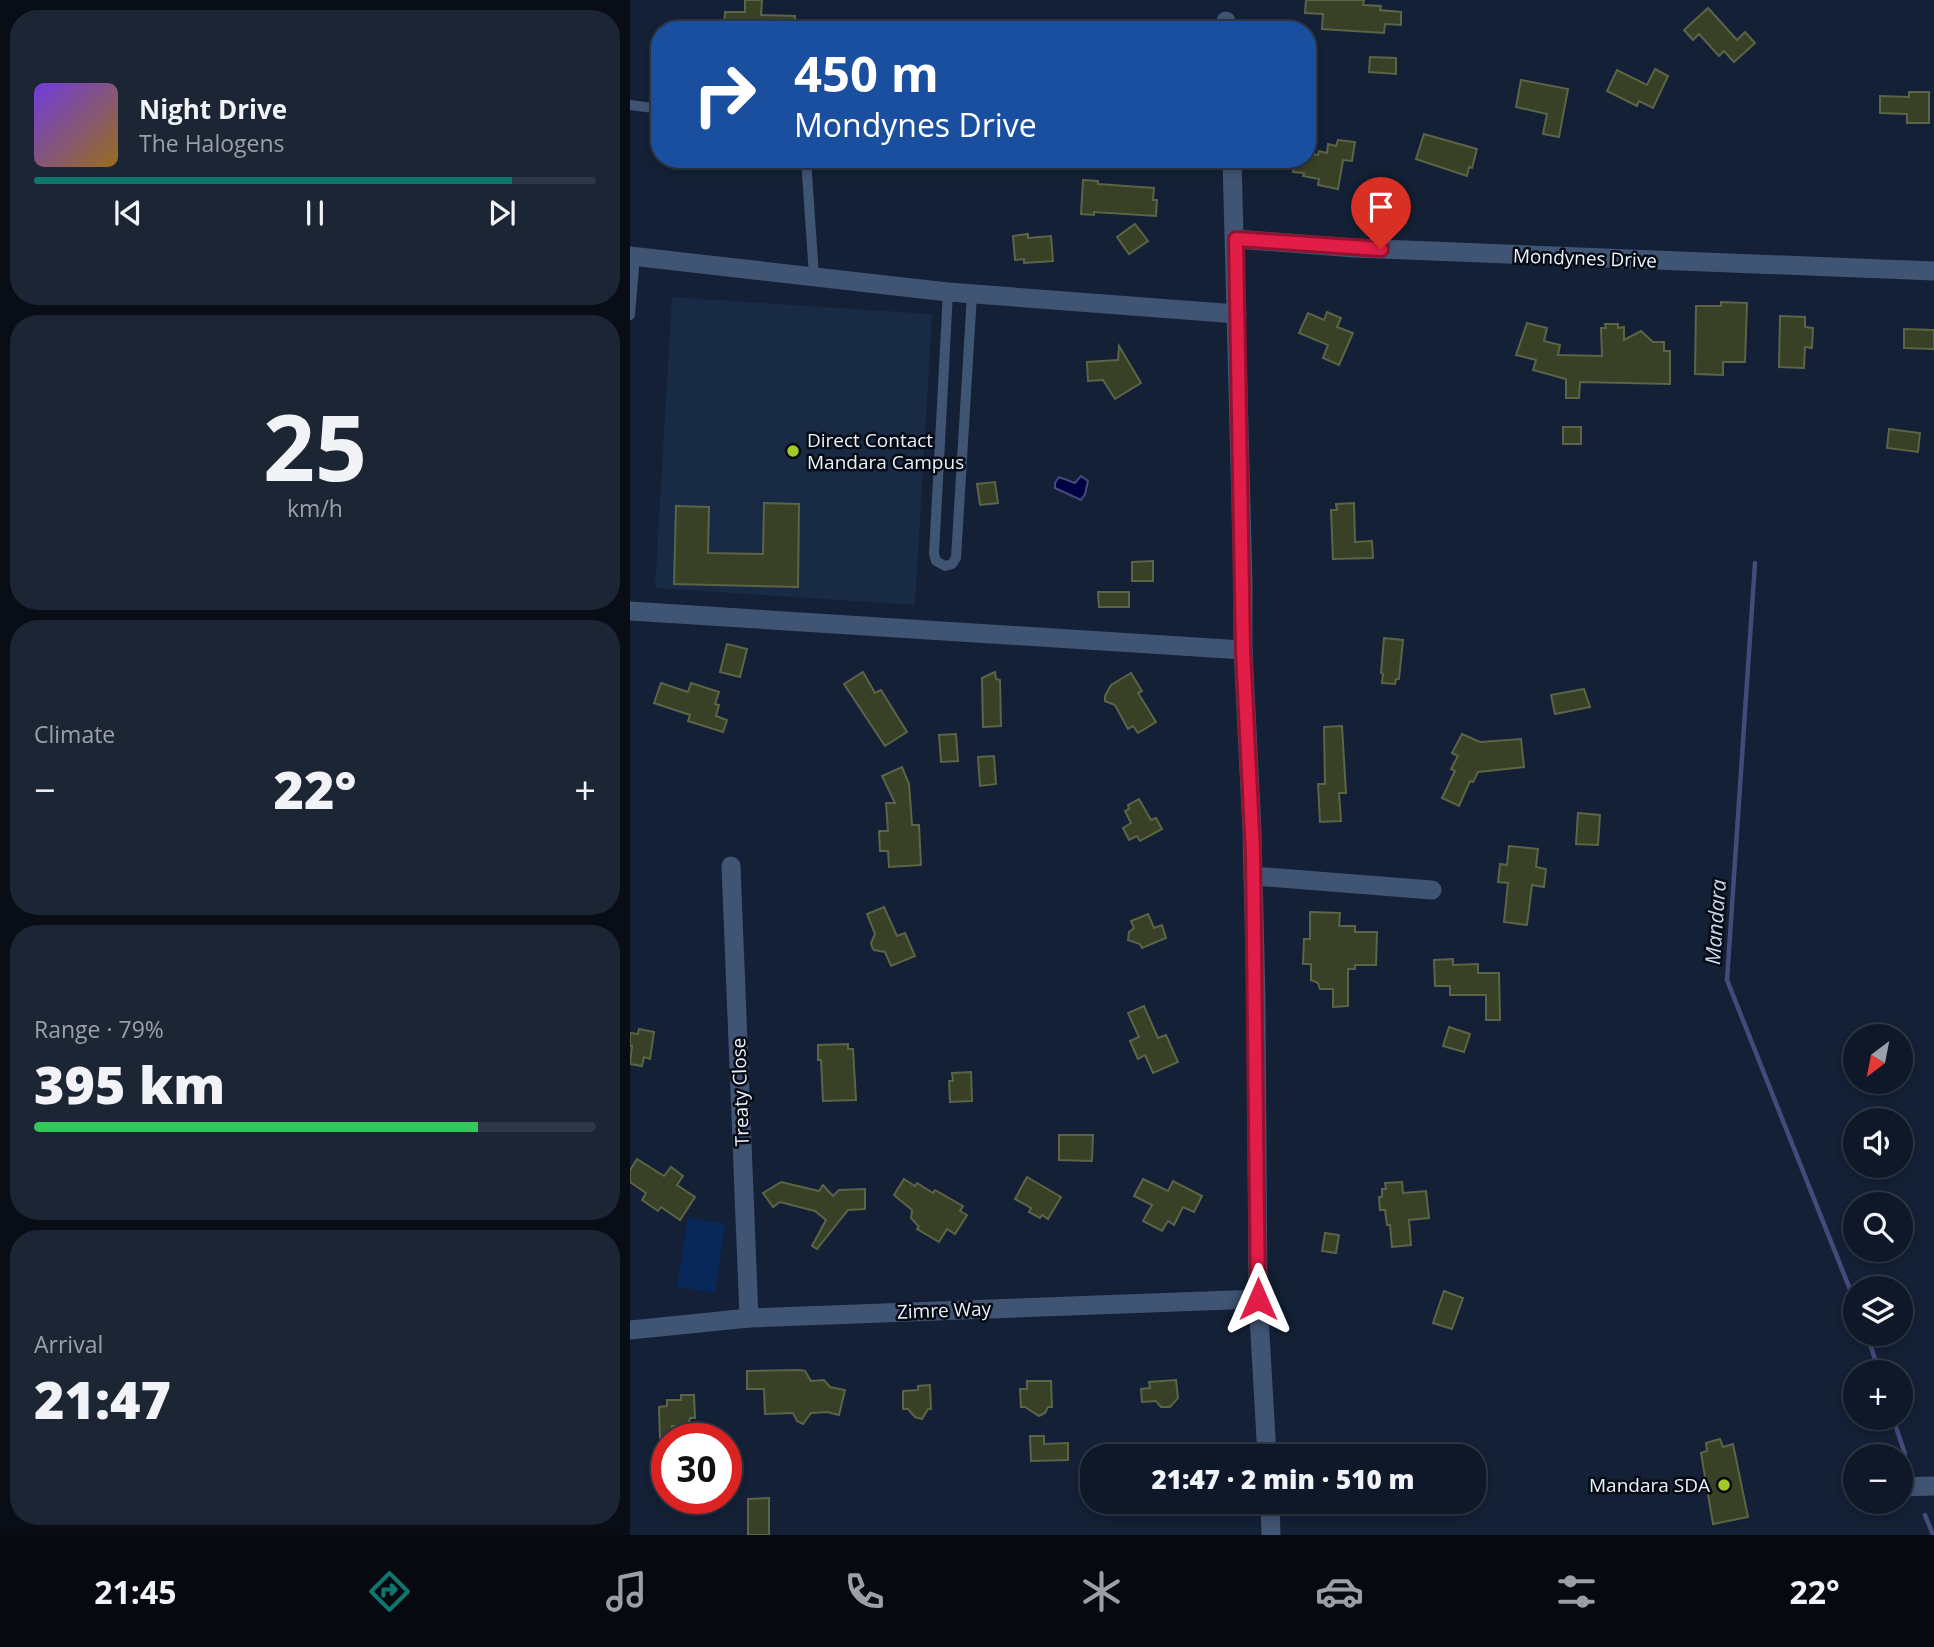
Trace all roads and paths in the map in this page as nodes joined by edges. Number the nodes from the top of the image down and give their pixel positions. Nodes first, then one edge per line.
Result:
1 (630, 105) edge
2 (651, 108) edge
3 (807, 168) edge
4 (1232, 168) edge
5 (1236, 239) junction
6 (633, 256) edge
7 (1934, 271) edge
8 (814, 276) junction
9 (948, 292) junction
10 (972, 294) junction
11 (1237, 314) junction
12 (630, 315) edge
13 (630, 611) edge
14 (1243, 650) junction
15 (731, 866) dead end
16 (1253, 876) junction
17 (1432, 890) dead end
18 (1258, 1299) junction
19 (748, 1318) junction
20 (630, 1330) edge
21 (1266, 1444) edge
22 (1934, 1486) edge
23 (1913, 1487) edge
24 (1271, 1514) edge
25 (1272, 1535) edge

1 - 2 lane
3 - 8 lane
4 - 5 street
5 - 7 street, Mondynes Drive
5 - 11 street
6 - 8 street
6 - 12 lane
8 - 9 street
9 - 10 street
9 - 10 lane
10 - 11 street
11 - 14 street
13 - 14 street
14 - 16 street
15 - 19 street, Treaty Close
16 - 17 street
16 - 18 street
18 - 19 street, Zimre Way
18 - 21 street
19 - 20 street, Zimre Way
22 - 23 street
24 - 25 street

